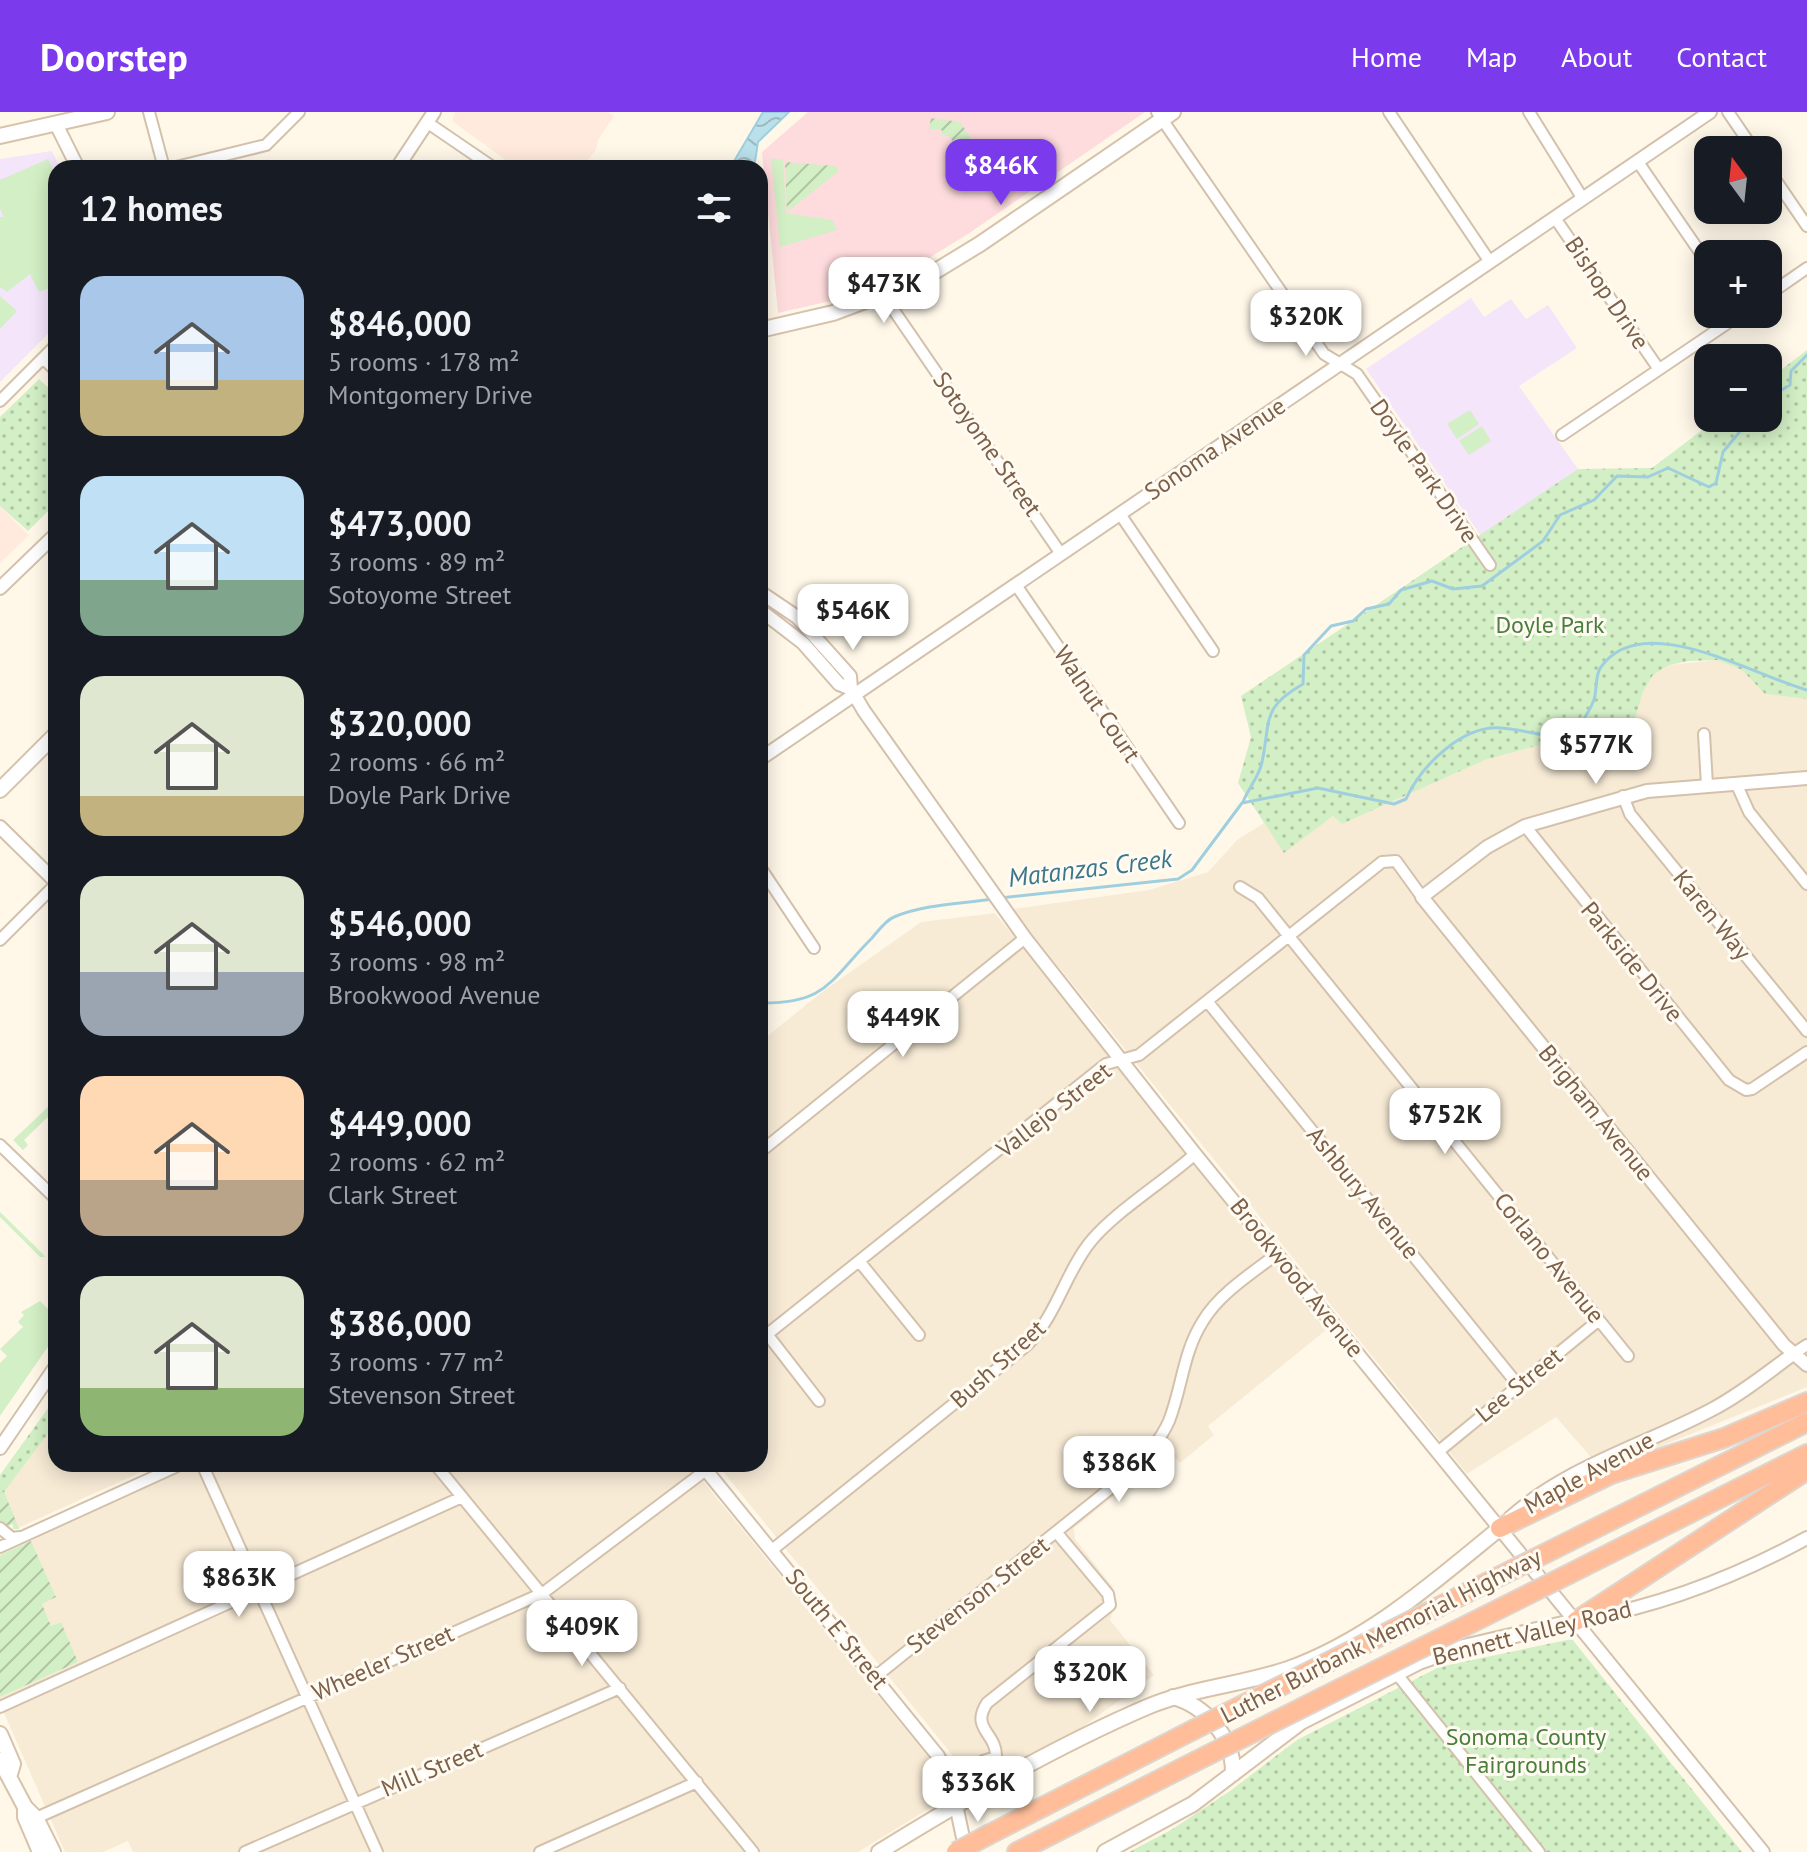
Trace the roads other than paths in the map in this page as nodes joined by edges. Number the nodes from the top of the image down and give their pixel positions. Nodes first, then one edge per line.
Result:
1 (107, 112) edge
2 (149, 112) edge
3 (299, 112) edge
4 (1389, 112) edge
5 (1529, 112) edge
6 (1710, 112) edge
7 (1728, 112) edge
8 (1165, 114) edge
9 (431, 117) edge
10 (53, 118) edge
11 (1692, 118) edge
12 (0, 136) edge
13 (1744, 136) edge
14 (74, 160) edge
15 (162, 160) edge
16 (205, 160) edge
17 (402, 160) edge
18 (484, 160) edge
19 (1638, 162) junction
20 (1782, 189) edge
21 (1583, 199) junction
22 (1555, 218) junction
23 (1807, 226) edge
24 (1694, 244) edge
25 (1490, 262) junction
26 (1807, 268) edge
27 (1782, 285) edge
28 (884, 296) junction
29 (1719, 328) edge
30 (768, 329) edge
31 (48, 353) edge
32 (43, 358) junction
33 (48, 363) edge
34 (1339, 363) junction
35 (1658, 368) junction
36 (0, 401) edge
37 (1562, 435) dead end
38 (1120, 514) junction
39 (48, 542) edge
40 (1061, 554) junction
41 (1490, 565) dead end
42 (1016, 585) junction
43 (0, 588) edge
44 (768, 596) edge
45 (768, 615) edge
46 (1213, 651) dead end
47 (853, 692) junction
48 (1704, 734) dead end
49 (48, 742) edge
50 (768, 753) edge
51 (1807, 778) edge
52 (1736, 783) junction
53 (1707, 785) junction
54 (0, 790) edge
55 (1623, 796) junction
56 (1179, 823) dead end
57 (1525, 826) junction
58 (0, 827) edge
59 (1389, 859) joint
60 (48, 875) edge
61 (768, 879) edge
62 (1807, 884) edge
63 (1240, 887) dead end
64 (48, 891) edge
65 (1422, 897) junction
66 (1288, 936) junction
67 (1025, 938) junction
68 (0, 940) edge
69 (814, 948) dead end
70 (1207, 1001) junction
71 (1807, 1031) edge
72 (1807, 1052) edge
73 (1123, 1060) junction
74 (0, 1145) edge
75 (768, 1146) edge
76 (1195, 1154) junction
77 (48, 1191) edge
78 (1277, 1254) junction
79 (859, 1261) junction
80 (1599, 1320) junction
81 (768, 1334) edge
82 (919, 1335) dead end
83 (768, 1342) edge
84 (1807, 1345) edge
85 (1793, 1354) junction
86 (1628, 1356) dead end
87 (1807, 1365) edge
88 (48, 1378) edge
89 (1518, 1385) junction
90 (819, 1401) dead end
91 (1807, 1402) edge
92 (1807, 1422) edge
93 (0, 1448) edge
94 (1439, 1451) junction
95 (1807, 1454) edge
96 (1807, 1470) edge
97 (164, 1472) edge
98 (206, 1472) edge
99 (442, 1472) edge
100 (697, 1472) edge
101 (707, 1472) edge
102 (462, 1497) junction
103 (0, 1528) edge
104 (1500, 1528) junction
105 (1057, 1533) junction
106 (22, 1537) junction
107 (1807, 1538) edge
108 (0, 1547) edge
109 (772, 1550) junction
110 (259, 1591) junction
111 (543, 1593) junction
112 (1576, 1621) junction
113 (1396, 1673) junction
114 (875, 1677) junction
115 (620, 1688) junction
116 (306, 1697) junction
117 (1173, 1697) junction
118 (0, 1707) edge
119 (0, 1734) edge
120 (0, 1760) edge
121 (983, 1761) dead end
122 (1233, 1774) junction
123 (5, 1777) edge
124 (697, 1782) junction
125 (355, 1803) junction
126 (955, 1805) junction
127 (31, 1813) junction
128 (40, 1852) edge
129 (53, 1852) edge
130 (245, 1852) edge
131 (377, 1852) edge
132 (540, 1852) edge
133 (753, 1852) edge
134 (879, 1852) edge
135 (956, 1852) edge
136 (966, 1852) edge
137 (1017, 1852) edge
138 (1105, 1852) edge
139 (1539, 1852) edge
140 (1763, 1852) edge

1 - 10 main road
2 - 15 street
3 - 16 street
4 - 25 street
5 - 21 street
6 - 11 street, Sonoma Avenue
7 - 13 street
8 - 28 main road
8 - 34 street, Doyle Park Drive
9 - 17 street
9 - 18 street
10 - 12 main road
10 - 14 street
11 - 19 street, Sonoma Avenue
19 - 21 street, Sonoma Avenue
19 - 24 street
20 - 23 street
21 - 22 street, Sonoma Avenue
22 - 25 street, Sonoma Avenue
22 - 35 street, Bishop Drive
25 - 34 street, Sonoma Avenue
26 - 27 street
28 - 30 main road
28 - 40 street, Sotoyome Street
29 - 35 street
31 - 32 street
32 - 33 street
32 - 36 street
34 - 38 street, Sonoma Avenue
34 - 41 street, Doyle Park Drive
35 - 37 street
38 - 40 street, Sonoma Avenue
38 - 46 street
39 - 43 street
40 - 42 street, Sonoma Avenue
42 - 47 street, Sonoma Avenue
42 - 56 street, Walnut Court
44 - 47 street, Brookwood Avenue
45 - 47 street, Brookwood Avenue
47 - 50 street, Sonoma Avenue
47 - 67 street, Brookwood Avenue
48 - 53 street
49 - 54 main road
51 - 52 street
52 - 53 street
52 - 62 street
53 - 55 street
55 - 57 street
55 - 71 street, Karen Way
57 - 65 street
57 - 72 street, Parkside Drive
58 - 60 street
59 - 65 street, Brigham Avenue
59 - 66 street, Vallejo Street
61 - 69 street
63 - 66 street, Corlano Avenue
64 - 68 street
65 - 85 street, Brigham Avenue
66 - 70 street, Vallejo Street
66 - 80 street, Corlano Avenue
67 - 73 street, Brookwood Avenue
67 - 75 street
70 - 73 street, Vallejo Street
70 - 89 street, Ashbury Avenue
73 - 76 street, Brookwood Avenue
73 - 79 street, Vallejo Street
74 - 77 street
76 - 78 street, Brookwood Avenue
76 - 109 street, Bush Street
78 - 94 street, Brookwood Avenue
78 - 105 street, Stevenson Street
79 - 81 street, Vallejo Street
79 - 82 street
80 - 86 street, Corlano Avenue
80 - 89 street, Lee Street
83 - 90 street
84 - 85 street
85 - 87 street, Brigham Avenue
85 - 104 street, Maple Avenue
88 - 93 street
89 - 94 street, Lee Street
91 - 104 highway
92 - 135 highway, Luther Burbank Memorial Highway, bridge
94 - 104 street, Brookwood Avenue
95 - 137 highway, Luther Burbank Memorial Highway, bridge
96 - 112 highway
97 - 106 street
98 - 110 street
99 - 102 street
100 - 111 street, Wheeler Street
101 - 109 street, South E Street
102 - 110 street
102 - 111 street
103 - 106 street
104 - 112 street, Brookwood Avenue
104 - 117 main road, Maple Avenue
105 - 114 street, Stevenson Street
105 - 121 street
106 - 108 street
107 - 112 street, Bennett Valley Road
109 - 114 street, South E Street
110 - 116 street
110 - 118 street
111 - 115 street
111 - 116 street, Wheeler Street
112 - 113 main road, Bennett Valley Road
112 - 140 street, Brookwood Avenue
113 - 122 main road, Bennett Valley Road
113 - 139 street
114 - 126 street, South E Street
115 - 124 street
115 - 125 street, Mill Street
116 - 125 street
116 - 127 street, Wheeler Street
117 - 122 main road
117 - 126 main road, Maple Avenue
119 - 123 main road
120 - 123 main road
122 - 138 main road, Bennett Valley Road
123 - 127 main road
124 - 132 street
124 - 133 street
125 - 130 street, Mill Street
125 - 131 street
126 - 134 main road, Maple Avenue
126 - 136 street, South E Street
127 - 128 main road
127 - 129 main road

